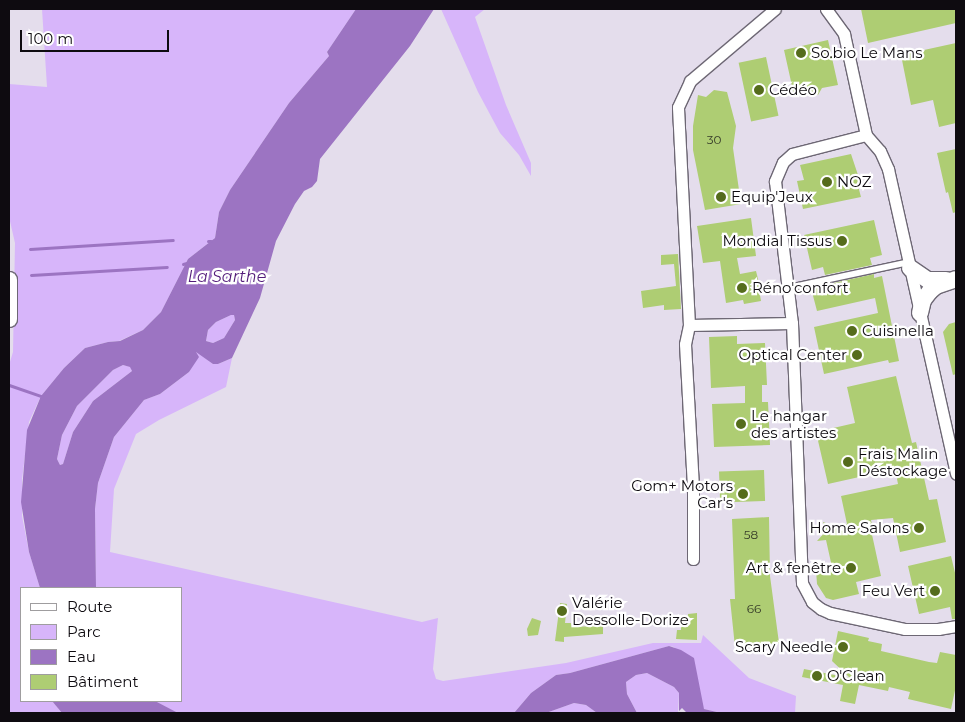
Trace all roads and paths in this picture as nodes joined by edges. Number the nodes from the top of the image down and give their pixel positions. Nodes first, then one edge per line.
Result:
1 (775, 9) edge
2 (816, 9) edge
3 (826, 9) edge
4 (835, 19) junction
5 (866, 135) junction
6 (910, 265) junction
7 (956, 279) edge
8 (9, 280) edge
9 (788, 288) junction
10 (920, 313) junction
11 (9, 319) edge
12 (792, 323) junction
13 (689, 325) junction
14 (956, 474) edge
15 (693, 559) dead end
16 (956, 626) edge

1 - 13 street
2 - 4 street
3 - 4 street
4 - 5 street
5 - 6 street
5 - 9 street
6 - 7 street
6 - 9 lane
6 - 10 street
7 - 10 street
8 - 11 street
9 - 12 street
10 - 14 street
12 - 13 street
12 - 16 street
13 - 15 street

